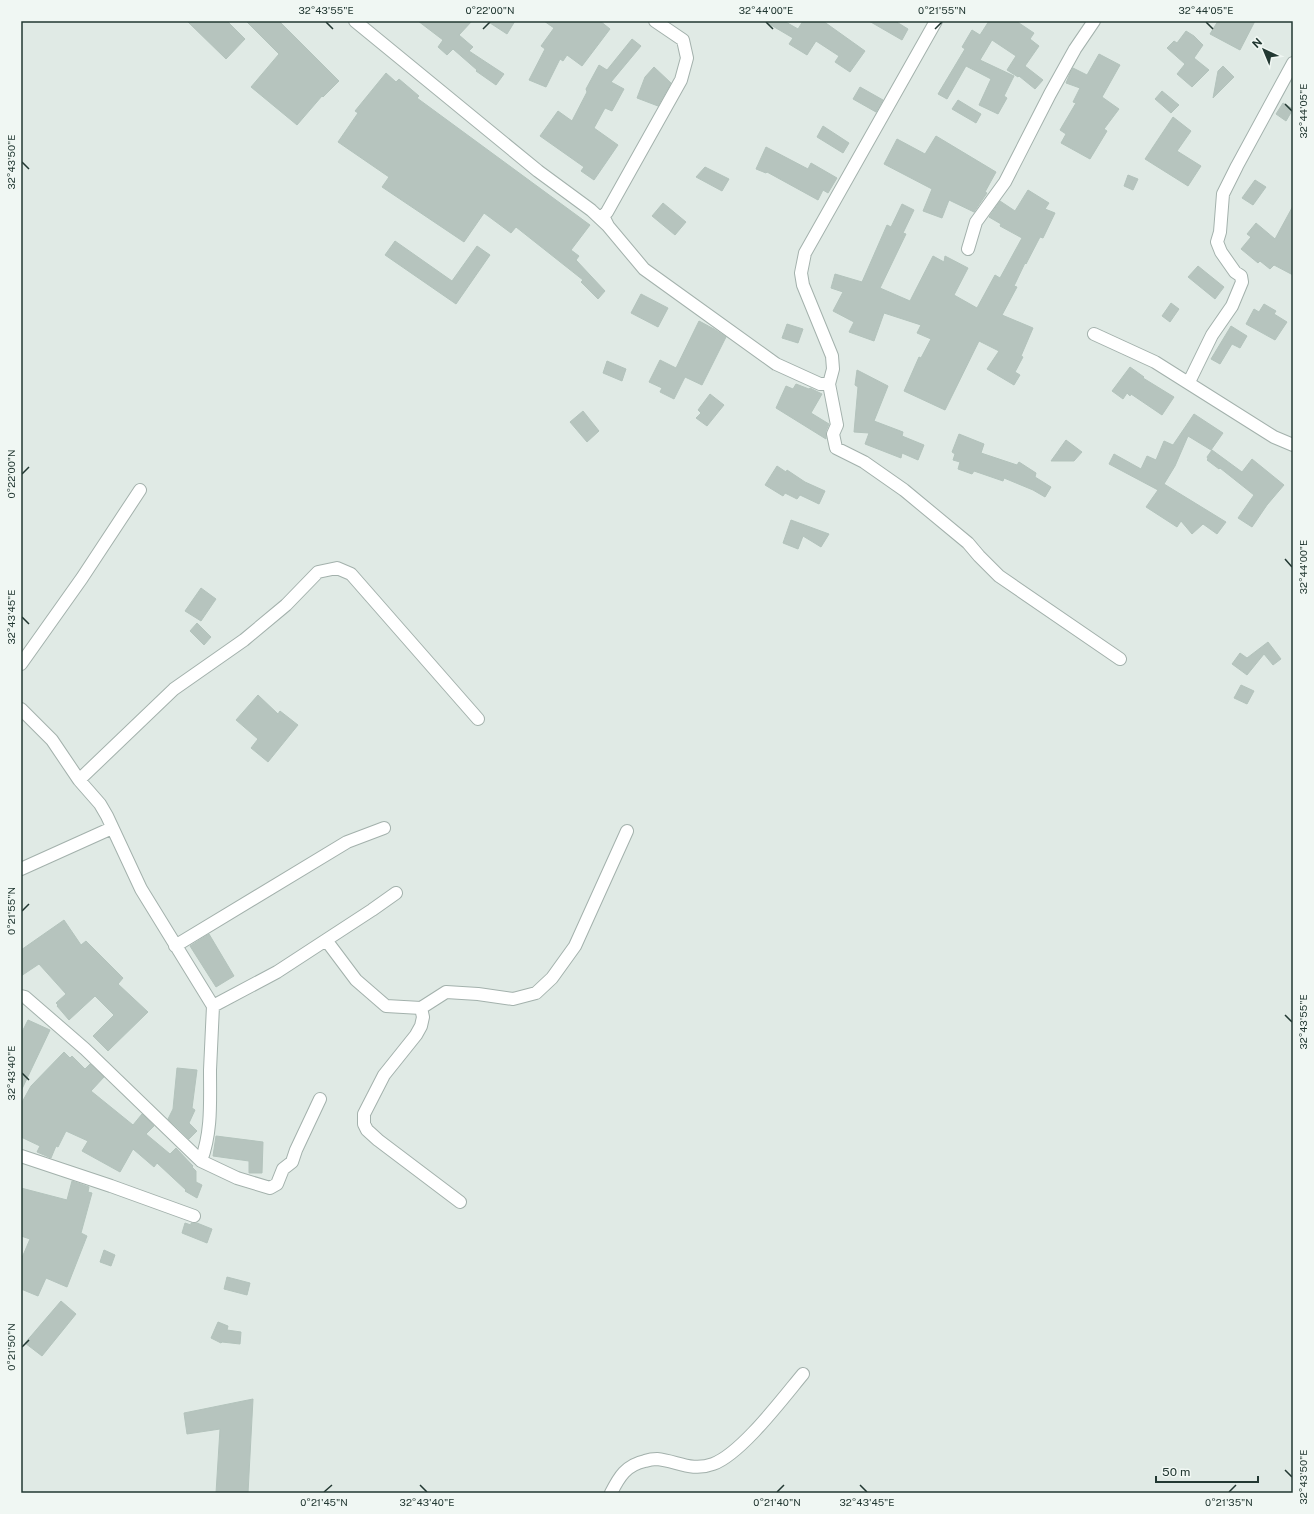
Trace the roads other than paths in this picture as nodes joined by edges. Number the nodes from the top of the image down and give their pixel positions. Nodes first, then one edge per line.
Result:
1 (355, 21) edge
2 (656, 21) edge
3 (936, 21) edge
4 (1094, 21) edge
5 (1293, 63) edge
6 (608, 226) junction
7 (968, 249) dead end
8 (1094, 334) dead end
9 (1189, 382) junction
10 (829, 384) junction
11 (1293, 446) edge
12 (140, 490) dead end
13 (1120, 659) dead end
14 (21, 664) edge
15 (21, 709) edge
16 (478, 719) dead end
17 (79, 780) junction
18 (112, 828) junction
19 (384, 828) dead end
20 (627, 831) dead end
21 (21, 869) edge
22 (396, 893) dead end
23 (326, 940) junction
24 (175, 946) junction
25 (21, 996) edge
26 (213, 1006) junction
27 (421, 1008) junction
28 (320, 1099) dead end
29 (21, 1156) edge
30 (201, 1161) junction
31 (460, 1202) dead end
32 (194, 1216) dead end
33 (803, 1374) dead end
34 (611, 1493) edge

1 - 6 street
2 - 6 street
3 - 10 street
4 - 7 street
5 - 9 street
6 - 10 street
8 - 9 street
9 - 11 street
10 - 13 street
12 - 14 street
15 - 17 street
16 - 17 street
17 - 18 street
18 - 21 street
18 - 24 street
19 - 24 street
20 - 27 street
22 - 23 street
23 - 26 street
23 - 27 street
24 - 26 street
25 - 30 street
26 - 30 street
27 - 31 street
28 - 30 street
29 - 32 street
33 - 34 street

